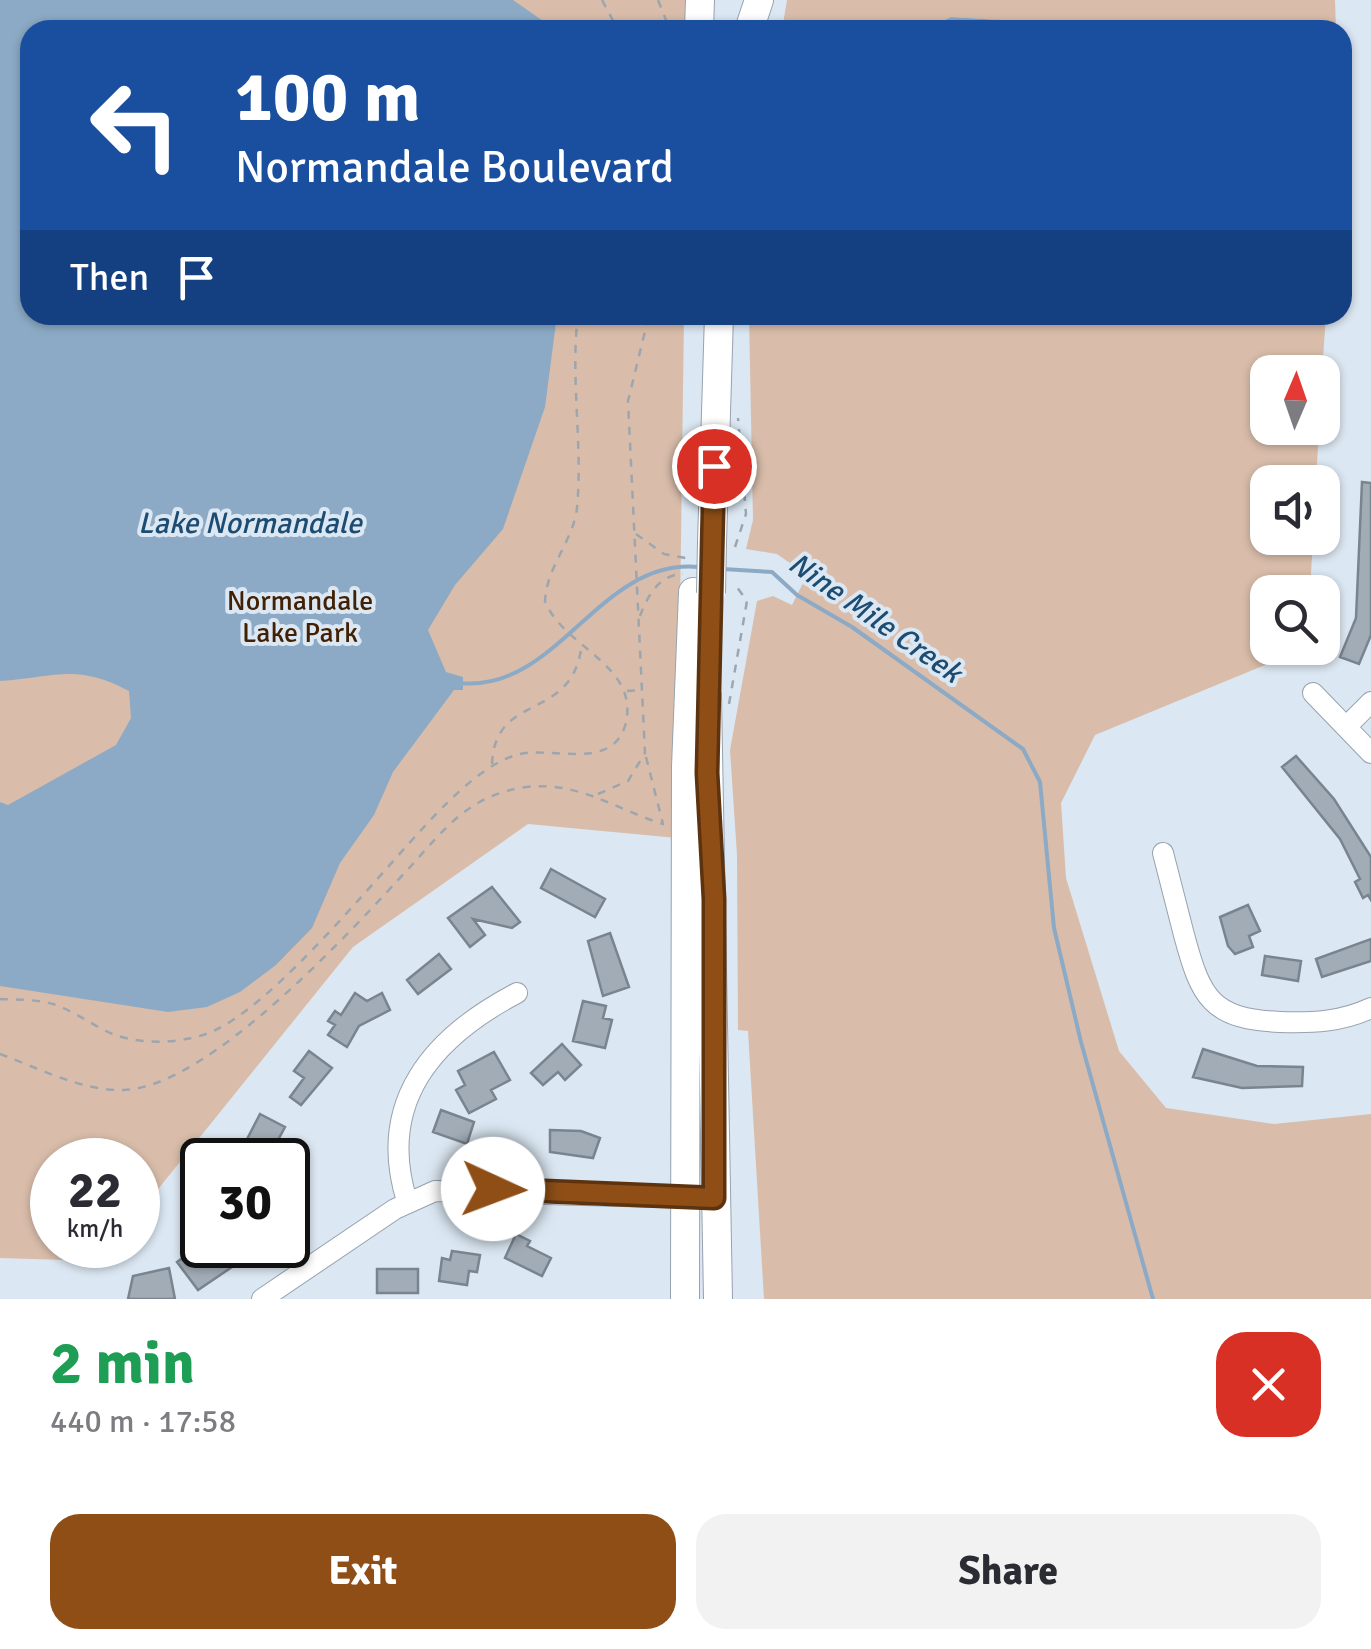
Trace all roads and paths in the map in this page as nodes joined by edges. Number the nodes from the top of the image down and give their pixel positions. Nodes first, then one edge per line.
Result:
1 (576, 325) edge
2 (647, 325) edge
3 (700, 325) edge
4 (719, 325) edge
5 (704, 542) junction
6 (708, 593) junction
7 (581, 648) junction
8 (719, 678) dead end
9 (643, 690) junction
10 (626, 691) junction
11 (1313, 693) dead end
12 (1371, 702) edge
13 (1347, 726) junction
14 (1371, 753) edge
15 (645, 754) junction
16 (492, 764) junction
17 (597, 794) junction
18 (1162, 853) dead end
19 (517, 993) dead end
20 (0, 999) edge
21 (1371, 1008) edge
22 (0, 1054) edge
23 (684, 1198) junction
24 (714, 1198) junction
25 (407, 1202) junction
26 (262, 1299) edge
27 (686, 1299) edge
28 (718, 1299) edge

1 - 7 path
2 - 9 path
3 - 5 main road
4 - 5 main road
5 - 6 main road
6 - 8 path
6 - 23 main road
6 - 24 main road
7 - 10 path
7 - 16 path
9 - 10 path
9 - 15 path
10 - 16 path
11 - 13 street
12 - 13 street
13 - 14 street
15 - 17 path
15 - 17 path
16 - 20 path
17 - 22 path
18 - 21 street
19 - 25 street
23 - 24 street
23 - 25 street
23 - 27 main road
24 - 28 main road
25 - 26 street

